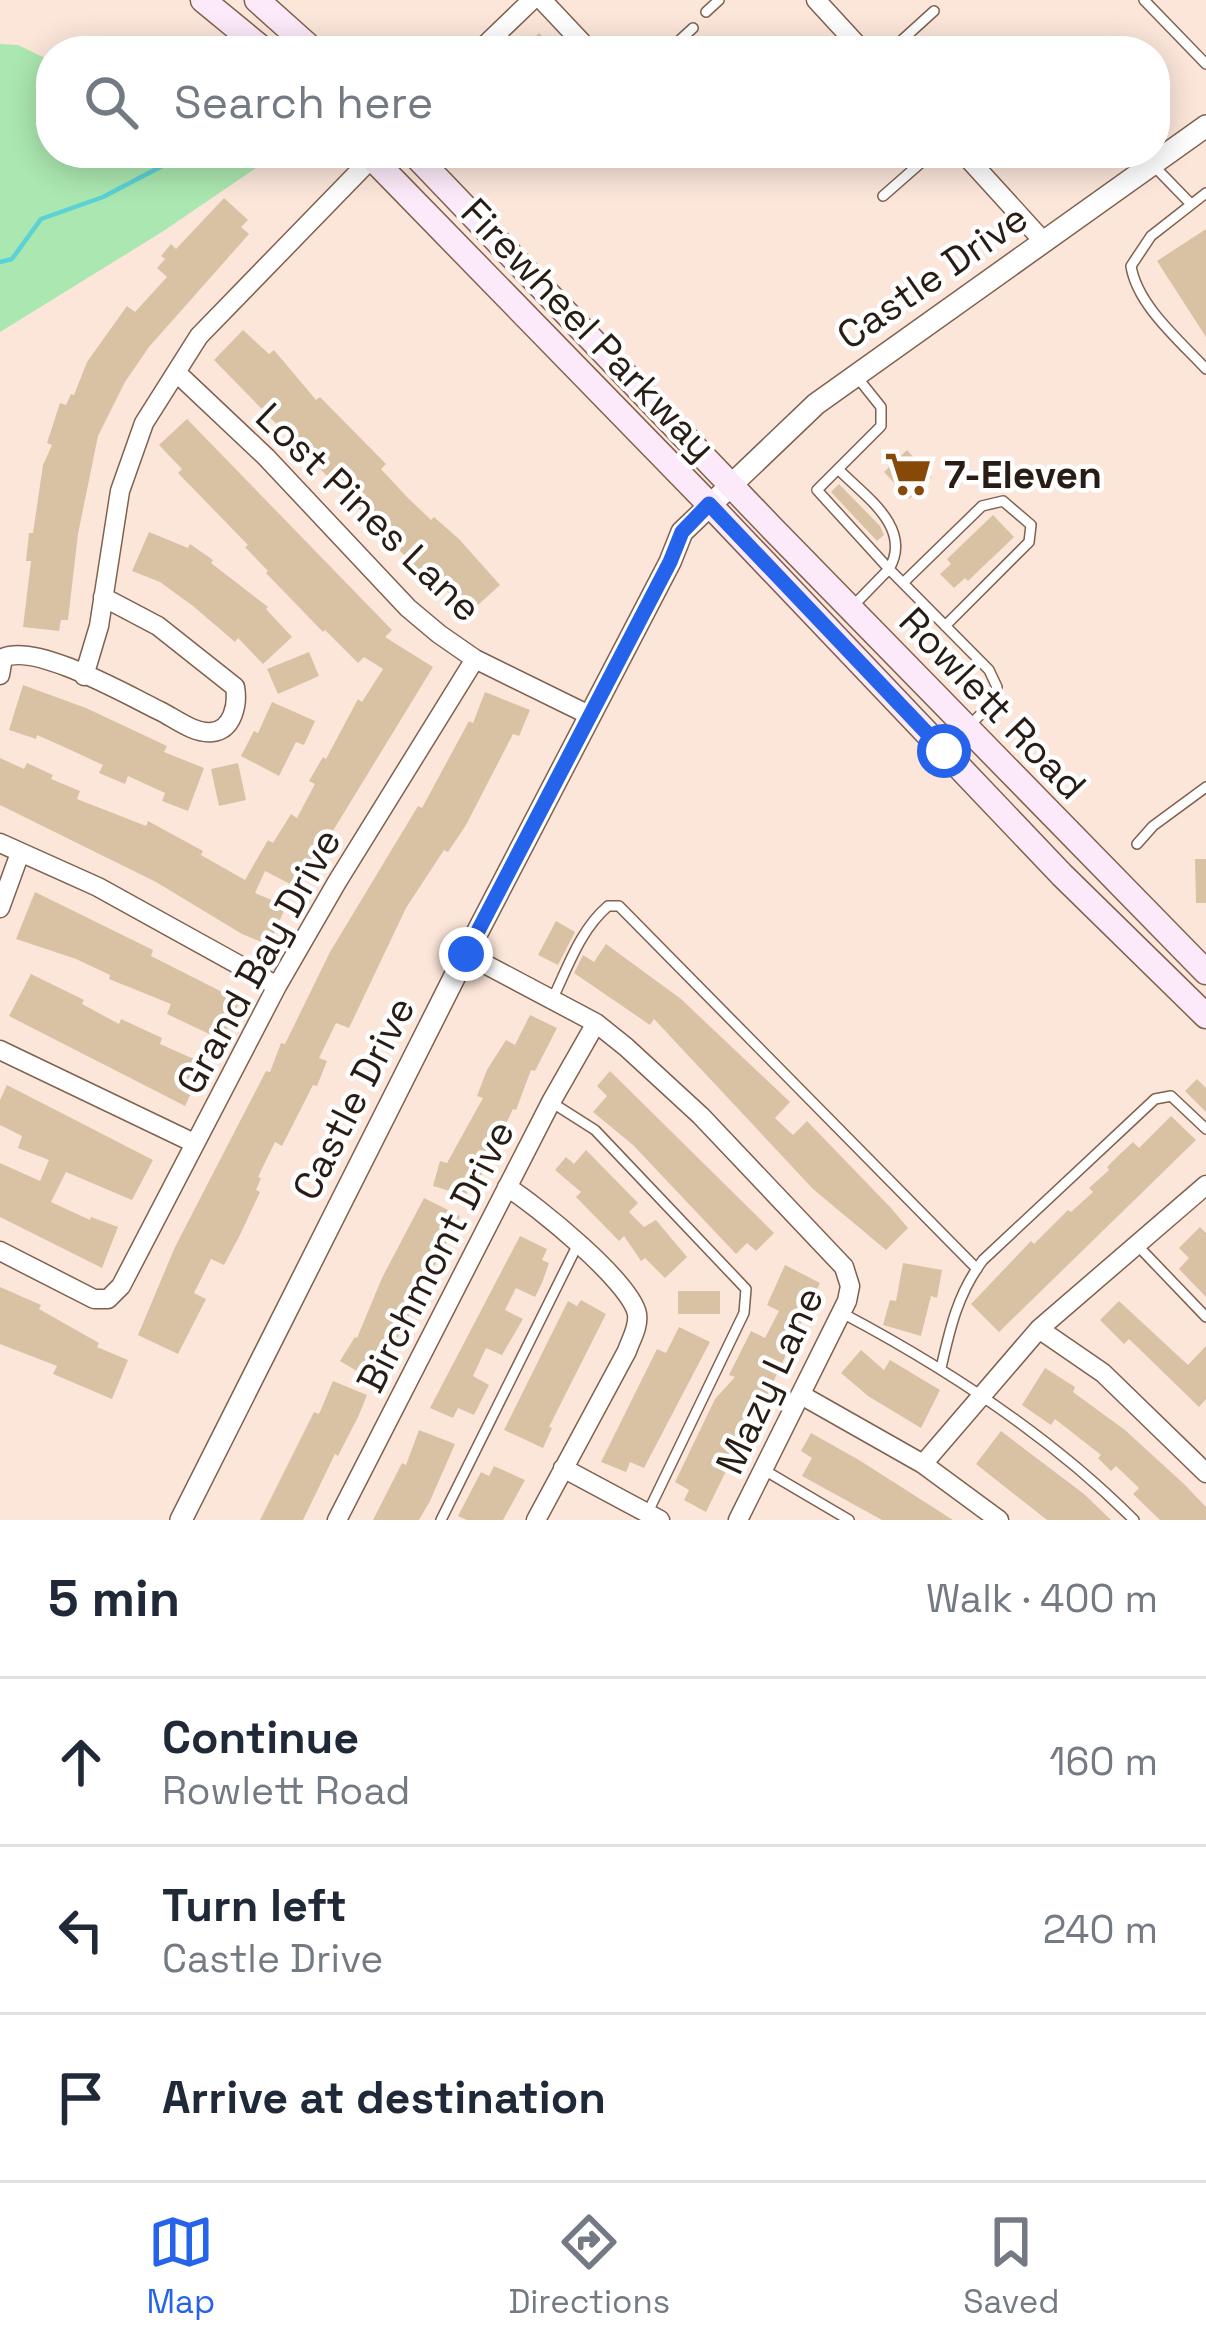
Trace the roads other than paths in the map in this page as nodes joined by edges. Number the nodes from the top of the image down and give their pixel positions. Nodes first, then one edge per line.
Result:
1 (202, 0) edge
2 (257, 0) edge
3 (498, 0) edge
4 (532, 0) edge
5 (542, 0) edge
6 (719, 0) edge
7 (816, 0) edge
8 (1144, 0) edge
9 (934, 11) dead end
10 (706, 12) dead end
11 (514, 18) junction
12 (693, 28) dead end
13 (246, 36) edge
14 (297, 36) edge
15 (495, 36) edge
16 (576, 36) edge
17 (684, 36) edge
18 (845, 36) edge
19 (906, 36) edge
20 (1206, 64) edge
21 (1206, 126) edge
22 (1170, 151) edge
23 (358, 168) edge
24 (382, 168) edge
25 (411, 168) edge
26 (428, 168) edge
27 (915, 168) edge
28 (978, 168) edge
29 (1146, 168) edge
30 (1156, 168) edge
31 (1206, 194) edge
32 (883, 196) dead end
33 (1190, 203) junction
34 (487, 229) junction
35 (1044, 242) junction
36 (1206, 369) edge
37 (177, 373) junction
38 (854, 374) junction
39 (839, 470) junction
40 (729, 483) junction
41 (709, 504) junction
42 (857, 511) junction
43 (868, 524) junction
44 (889, 569) junction
45 (903, 583) junction
46 (104, 597) junction
47 (850, 609) junction
48 (945, 626) junction
49 (475, 659) junction
50 (0, 675) edge
51 (84, 676) junction
52 (589, 715) junction
53 (968, 729) junction
54 (944, 751) junction
55 (1206, 788) edge
56 (0, 843) edge
57 (1137, 844) dead end
58 (1088, 852) junction
59 (20, 853) junction
60 (1062, 875) junction
61 (0, 908) edge
62 (466, 954) junction
63 (1206, 972) edge
64 (278, 986) junction
65 (552, 1000) junction
66 (1206, 1016) edge
67 (596, 1023) junction
68 (0, 1050) edge
69 (551, 1102) junction
70 (1206, 1129) edge
71 (194, 1143) junction
72 (1206, 1185) edge
73 (507, 1187) junction
74 (578, 1244) junction
75 (1136, 1245) junction
76 (0, 1252) edge
77 (977, 1268) junction
78 (842, 1313) junction
79 (1206, 1317) edge
80 (1039, 1328) junction
81 (940, 1368) junction
82 (803, 1396) junction
83 (980, 1396) junction
84 (923, 1464) junction
85 (563, 1468) junction
86 (764, 1470) junction
87 (1206, 1473) edge
88 (650, 1518) edge
89 (181, 1520) edge
90 (338, 1520) edge
91 (441, 1520) edge
92 (536, 1520) edge
93 (738, 1520) edge
94 (849, 1520) edge
95 (999, 1520) edge
96 (1134, 1520) edge

1 - 13 main road
2 - 14 main road
3 - 11 street
4 - 11 street
5 - 16 street
6 - 10 lane
7 - 18 street
8 - 20 lane
9 - 19 lane
11 - 15 street
12 - 17 lane
21 - 22 street, Castle Drive
23 - 37 street
24 - 41 main road, Firewheel Parkway
25 - 34 main road
26 - 34 main road, Firewheel Parkway
27 - 32 lane
28 - 35 street
29 - 35 street, Castle Drive
30 - 33 lane
31 - 33 lane
33 - 36 lane
34 - 40 main road, Firewheel Parkway
35 - 38 street, Castle Drive
37 - 46 street
37 - 49 street, Lost Pines Lane
38 - 39 lane
38 - 40 street, Castle Drive
39 - 42 lane
39 - 42 lane
40 - 41 street, Castle Drive
40 - 47 main road, Rowlett Road
41 - 52 street, Castle Drive
41 - 54 main road, Rowlett Road
42 - 43 lane
42 - 43 lane
43 - 44 lane
43 - 44 lane
44 - 45 lane
44 - 47 lane
45 - 48 lane
45 - 48 lane
46 - 51 street
46 - 51 street
47 - 53 main road, Rowlett Road
48 - 53 lane
49 - 52 street, Lost Pines Lane
49 - 64 street, Grand Bay Drive
50 - 51 street
52 - 62 street, Castle Drive
53 - 54 lane
53 - 58 main road, Rowlett Road
54 - 60 main road, Rowlett Road
55 - 57 lane
56 - 59 street
58 - 60 main road
58 - 63 main road, Rowlett Road
59 - 61 street
59 - 64 street
60 - 66 main road, Rowlett Road
62 - 65 street
62 - 89 street, Castle Drive
64 - 71 street, Grand Bay Drive
65 - 67 street
65 - 77 lane
67 - 69 street, Birchmont Drive
67 - 78 street, Mazy Lane
68 - 71 street
69 - 73 street, Birchmont Drive
69 - 88 lane
70 - 77 lane
71 - 76 street, Grand Bay Drive
72 - 75 street
73 - 74 street
73 - 90 street, Birchmont Drive
74 - 85 street
74 - 91 lane
75 - 79 lane
75 - 80 street
77 - 81 lane
78 - 81 lane
78 - 82 street, Mazy Lane
80 - 83 street
80 - 87 street
81 - 83 lane
82 - 84 street
82 - 86 street, Mazy Lane
83 - 84 street
83 - 96 lane
84 - 95 street
85 - 88 street
85 - 92 street
86 - 93 street, Mazy Lane
86 - 94 lane

